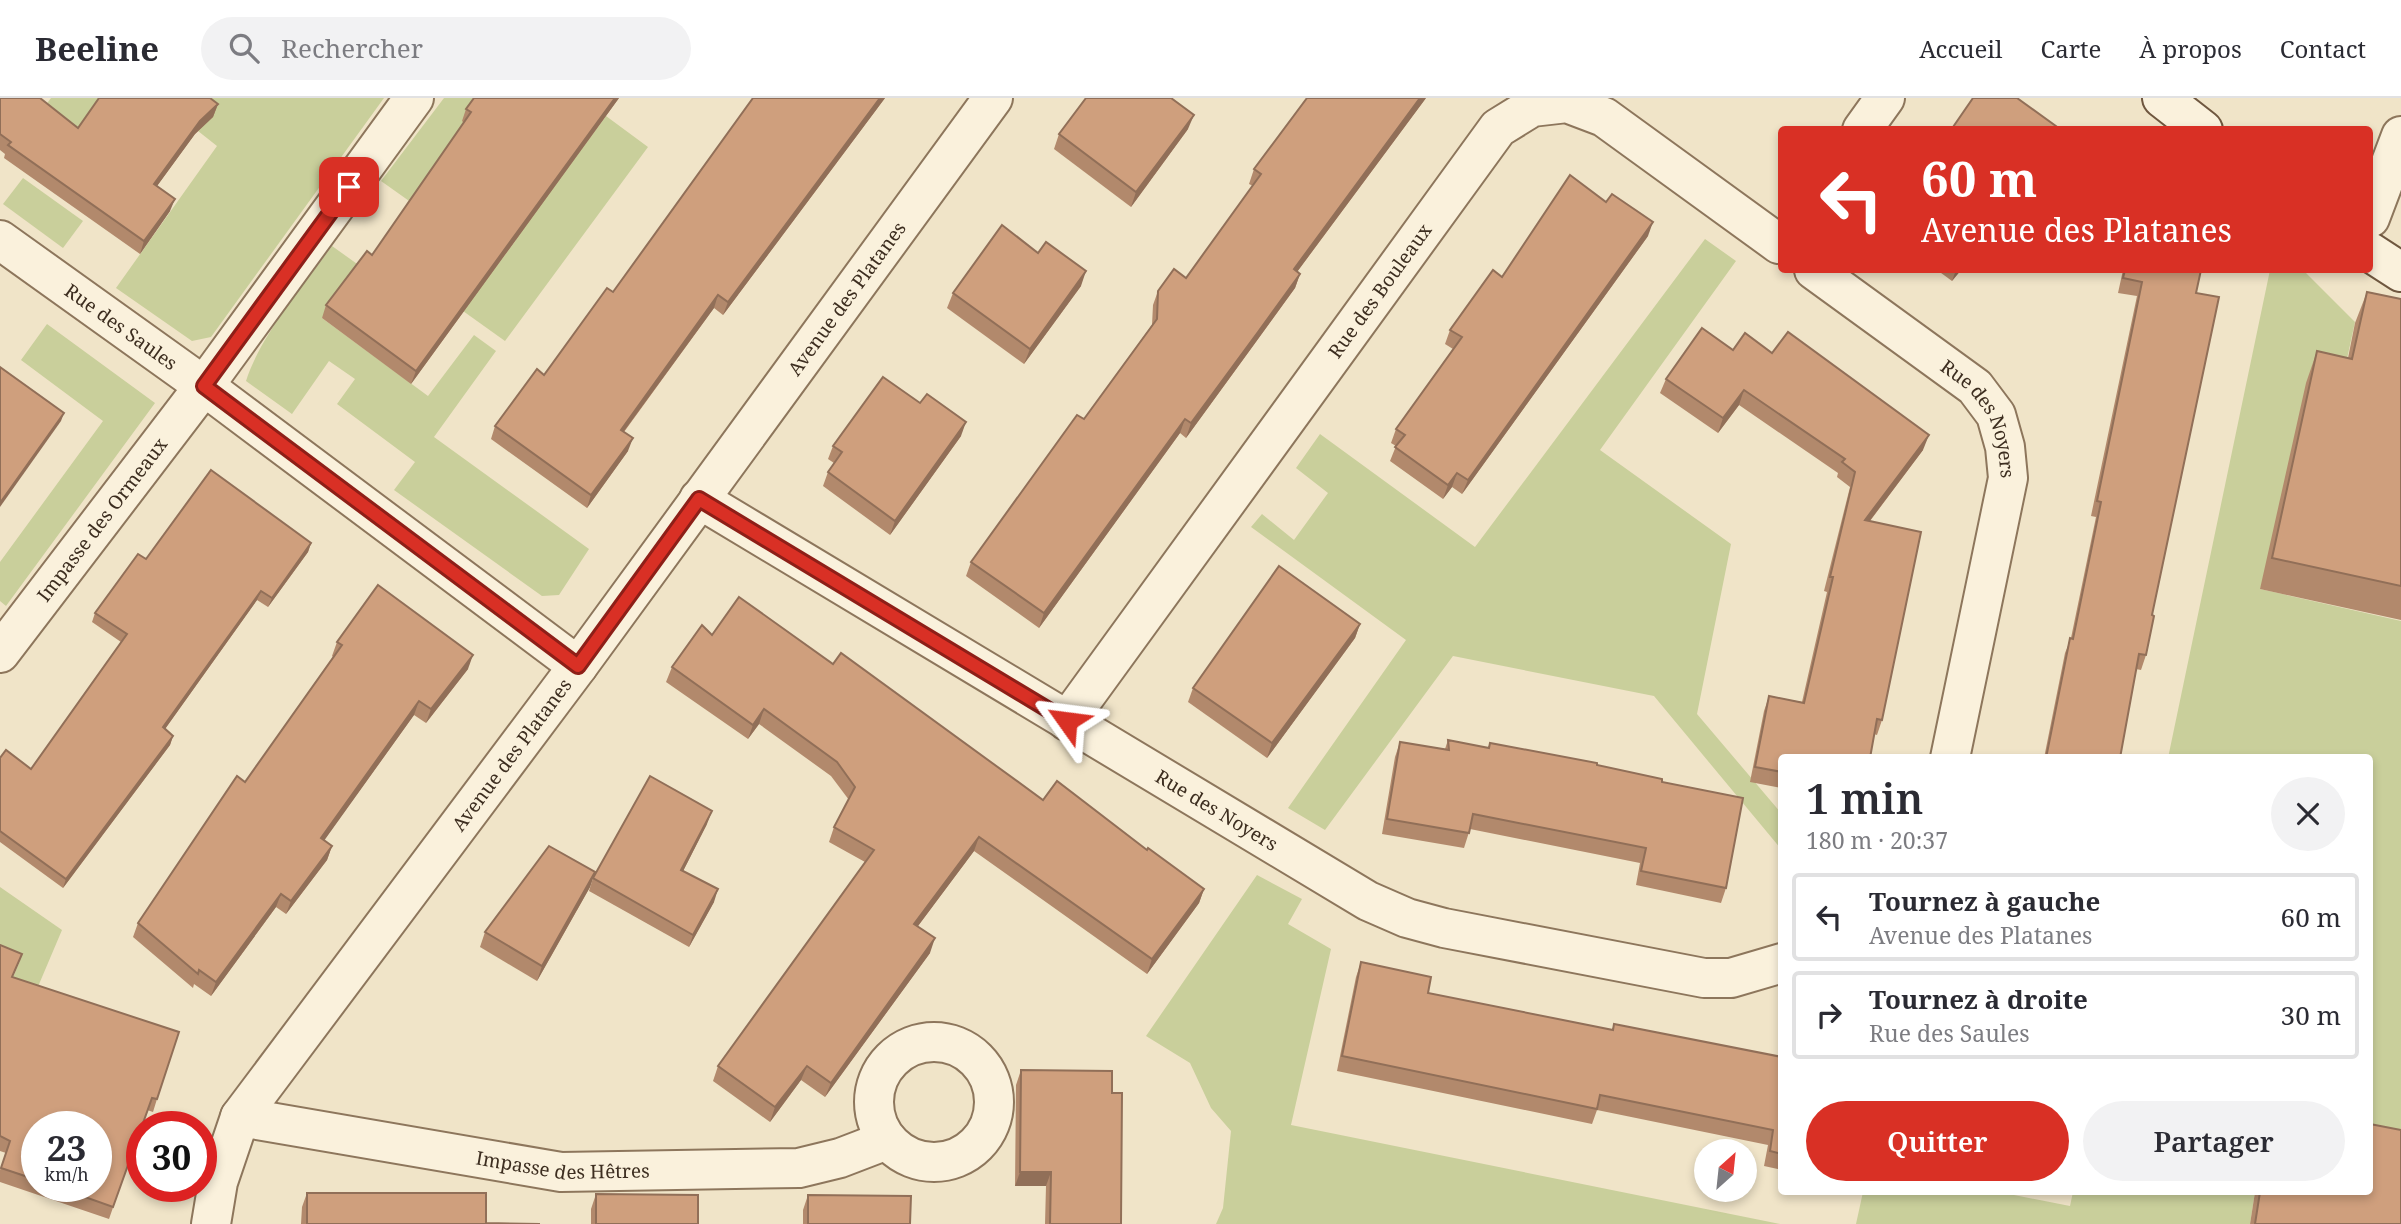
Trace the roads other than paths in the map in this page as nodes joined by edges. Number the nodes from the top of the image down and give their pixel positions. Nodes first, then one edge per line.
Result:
1 (414, 98) edge
2 (993, 98) edge
3 (1885, 98) edge
4 (2162, 98) edge
5 (1865, 126) edge
6 (2198, 126) edge
7 (2401, 136) edge
8 (2373, 210) edge
9 (0, 240) edge
10 (1778, 242) edge
11 (2373, 254) edge
12 (2401, 272) edge
13 (1818, 273) edge
14 (204, 386) junction
15 (699, 499) junction
16 (0, 653) edge
17 (578, 666) junction
18 (1067, 721) junction
19 (1951, 754) edge
20 (1778, 964) edge
21 (240, 1117) junction
22 (887, 1140) dead end
23 (211, 1224) edge

1 - 14 street, Impasse des Ormeaux
2 - 15 street, Avenue des Platanes
3 - 5 street
4 - 6 street
7 - 8 street
9 - 14 street, Rue des Saules
10 - 18 street, Rue des Bouleaux
11 - 12 street
13 - 19 street, Rue des Noyers
14 - 16 street, Impasse des Ormeaux
14 - 17 street, Rue des Saules
15 - 17 street, Avenue des Platanes
15 - 18 street, Rue des Noyers
17 - 21 street, Avenue des Platanes
18 - 20 street, Rue des Noyers
21 - 22 street, Impasse des Hêtres
21 - 23 street, Avenue des Platanes

